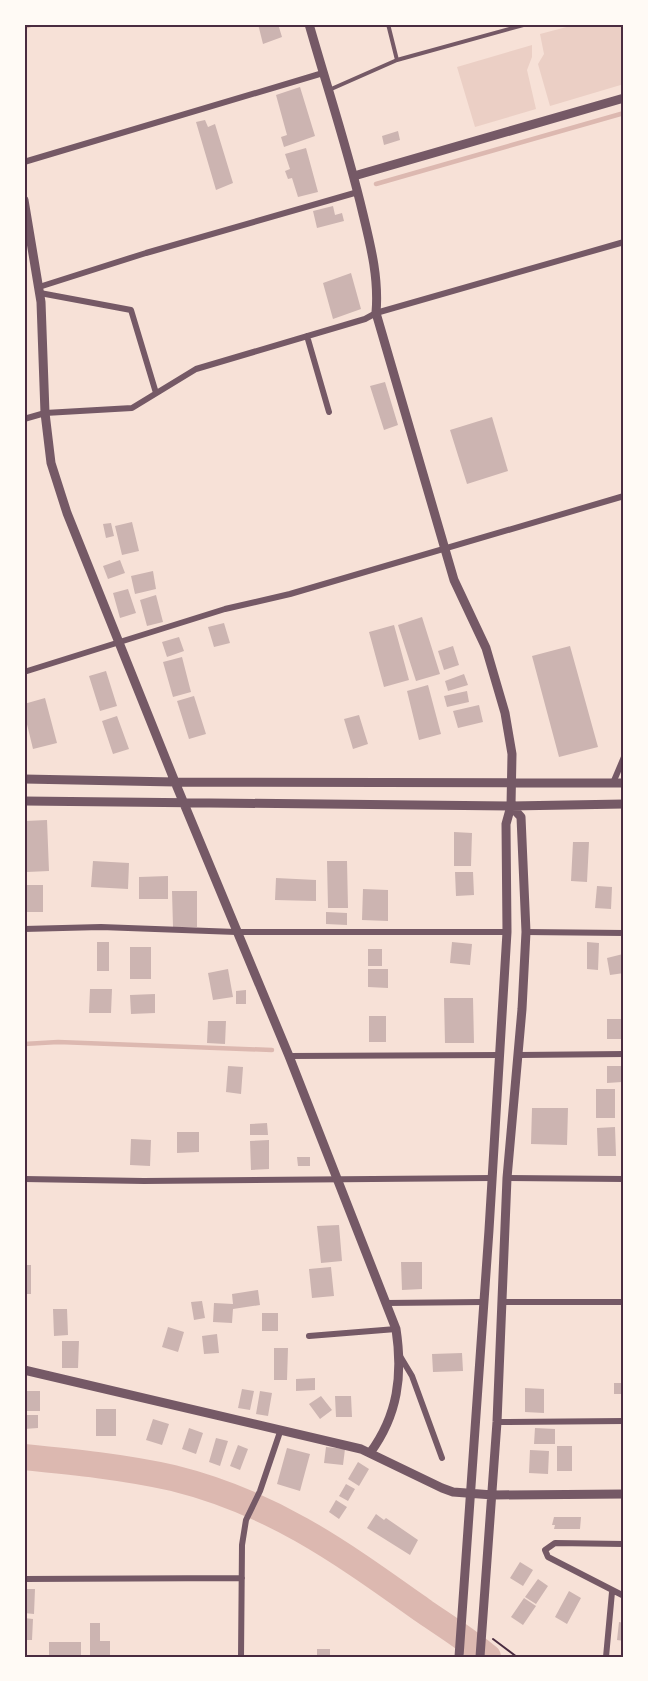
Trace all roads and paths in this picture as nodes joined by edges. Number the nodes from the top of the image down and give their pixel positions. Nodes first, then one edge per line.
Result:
1 (309, 24) edge
2 (388, 24) edge
3 (527, 24) edge
4 (397, 60) junction
5 (323, 73) junction
6 (328, 90) junction
7 (624, 98) edge
8 (24, 162) edge
9 (354, 176) junction
10 (358, 192) junction
11 (24, 200) edge
12 (27, 229) edge
13 (624, 242) edge
14 (39, 290) junction
15 (376, 313) junction
16 (307, 336) junction
17 (156, 393) junction
18 (329, 412) dead end
19 (45, 413) junction
20 (24, 419) edge
21 (624, 496) edge
22 (444, 549) junction
23 (118, 644) junction
24 (24, 672) edge
25 (624, 757) edge
26 (24, 779) edge
27 (175, 782) junction
28 (511, 782) junction
29 (613, 783) junction
30 (624, 783) edge
31 (24, 801) edge
32 (183, 802) junction
33 (624, 804) edge
34 (511, 806) junction
35 (24, 929) edge
36 (236, 932) junction
37 (507, 932) junction
38 (526, 932) junction
39 (624, 933) edge
40 (624, 1054) edge
41 (500, 1055) junction
42 (519, 1055) junction
43 (288, 1056) junction
44 (336, 1178) junction
45 (492, 1178) junction
46 (507, 1178) junction
47 (24, 1179) edge
48 (624, 1179) edge
49 (482, 1302) junction
50 (502, 1302) junction
51 (624, 1302) edge
52 (386, 1303) junction
53 (396, 1329) junction
54 (309, 1336) dead end
55 (400, 1356) junction
56 (24, 1370) edge
57 (497, 1422) junction
58 (624, 1422) edge
59 (281, 1429) junction
60 (370, 1453) junction
61 (442, 1458) dead end
62 (470, 1494) junction
63 (624, 1494) edge
64 (493, 1495) junction
65 (624, 1544) edge
66 (242, 1578) junction
67 (24, 1579) edge
68 (612, 1592) junction
69 (624, 1596) edge
70 (493, 1638) dead end
71 (241, 1657) edge
72 (459, 1657) edge
73 (480, 1657) edge
74 (517, 1657) edge
75 (606, 1657) edge

1 - 5 street
2 - 4 lane
3 - 4 lane
4 - 6 lane
5 - 6 street
5 - 8 street
6 - 9 street
7 - 9 street
9 - 10 street
10 - 14 street
10 - 15 street
11 - 12 street
12 - 14 street
13 - 15 street
14 - 17 street
14 - 19 street
15 - 16 street
15 - 22 street
16 - 17 street
16 - 18 street
17 - 19 street
19 - 20 street
19 - 23 street
21 - 22 street
22 - 23 street
22 - 28 street
23 - 24 street
23 - 27 street
25 - 29 street
26 - 27 street
27 - 28 street
27 - 32 street
28 - 29 street
28 - 34 street
29 - 30 street
31 - 32 street
32 - 34 street
32 - 36 street
33 - 34 street
34 - 37 street
34 - 38 street
35 - 36 street
36 - 37 street
36 - 43 street
37 - 41 street
38 - 39 street
38 - 42 street
40 - 42 street
41 - 43 street
41 - 45 street
42 - 46 street
43 - 44 street
44 - 45 street
44 - 47 street
44 - 52 street
45 - 49 street
46 - 48 street
46 - 50 street
49 - 52 street
49 - 62 street
50 - 51 street
50 - 57 street
52 - 53 street
53 - 54 street
53 - 55 street
55 - 60 street
55 - 61 street
56 - 59 street
57 - 58 street
57 - 64 street
59 - 60 street
59 - 66 street
60 - 62 street
62 - 64 street
62 - 72 street
63 - 64 street
64 - 73 street
65 - 68 street
66 - 67 street
66 - 71 street
68 - 69 street
68 - 75 street
70 - 74 path

